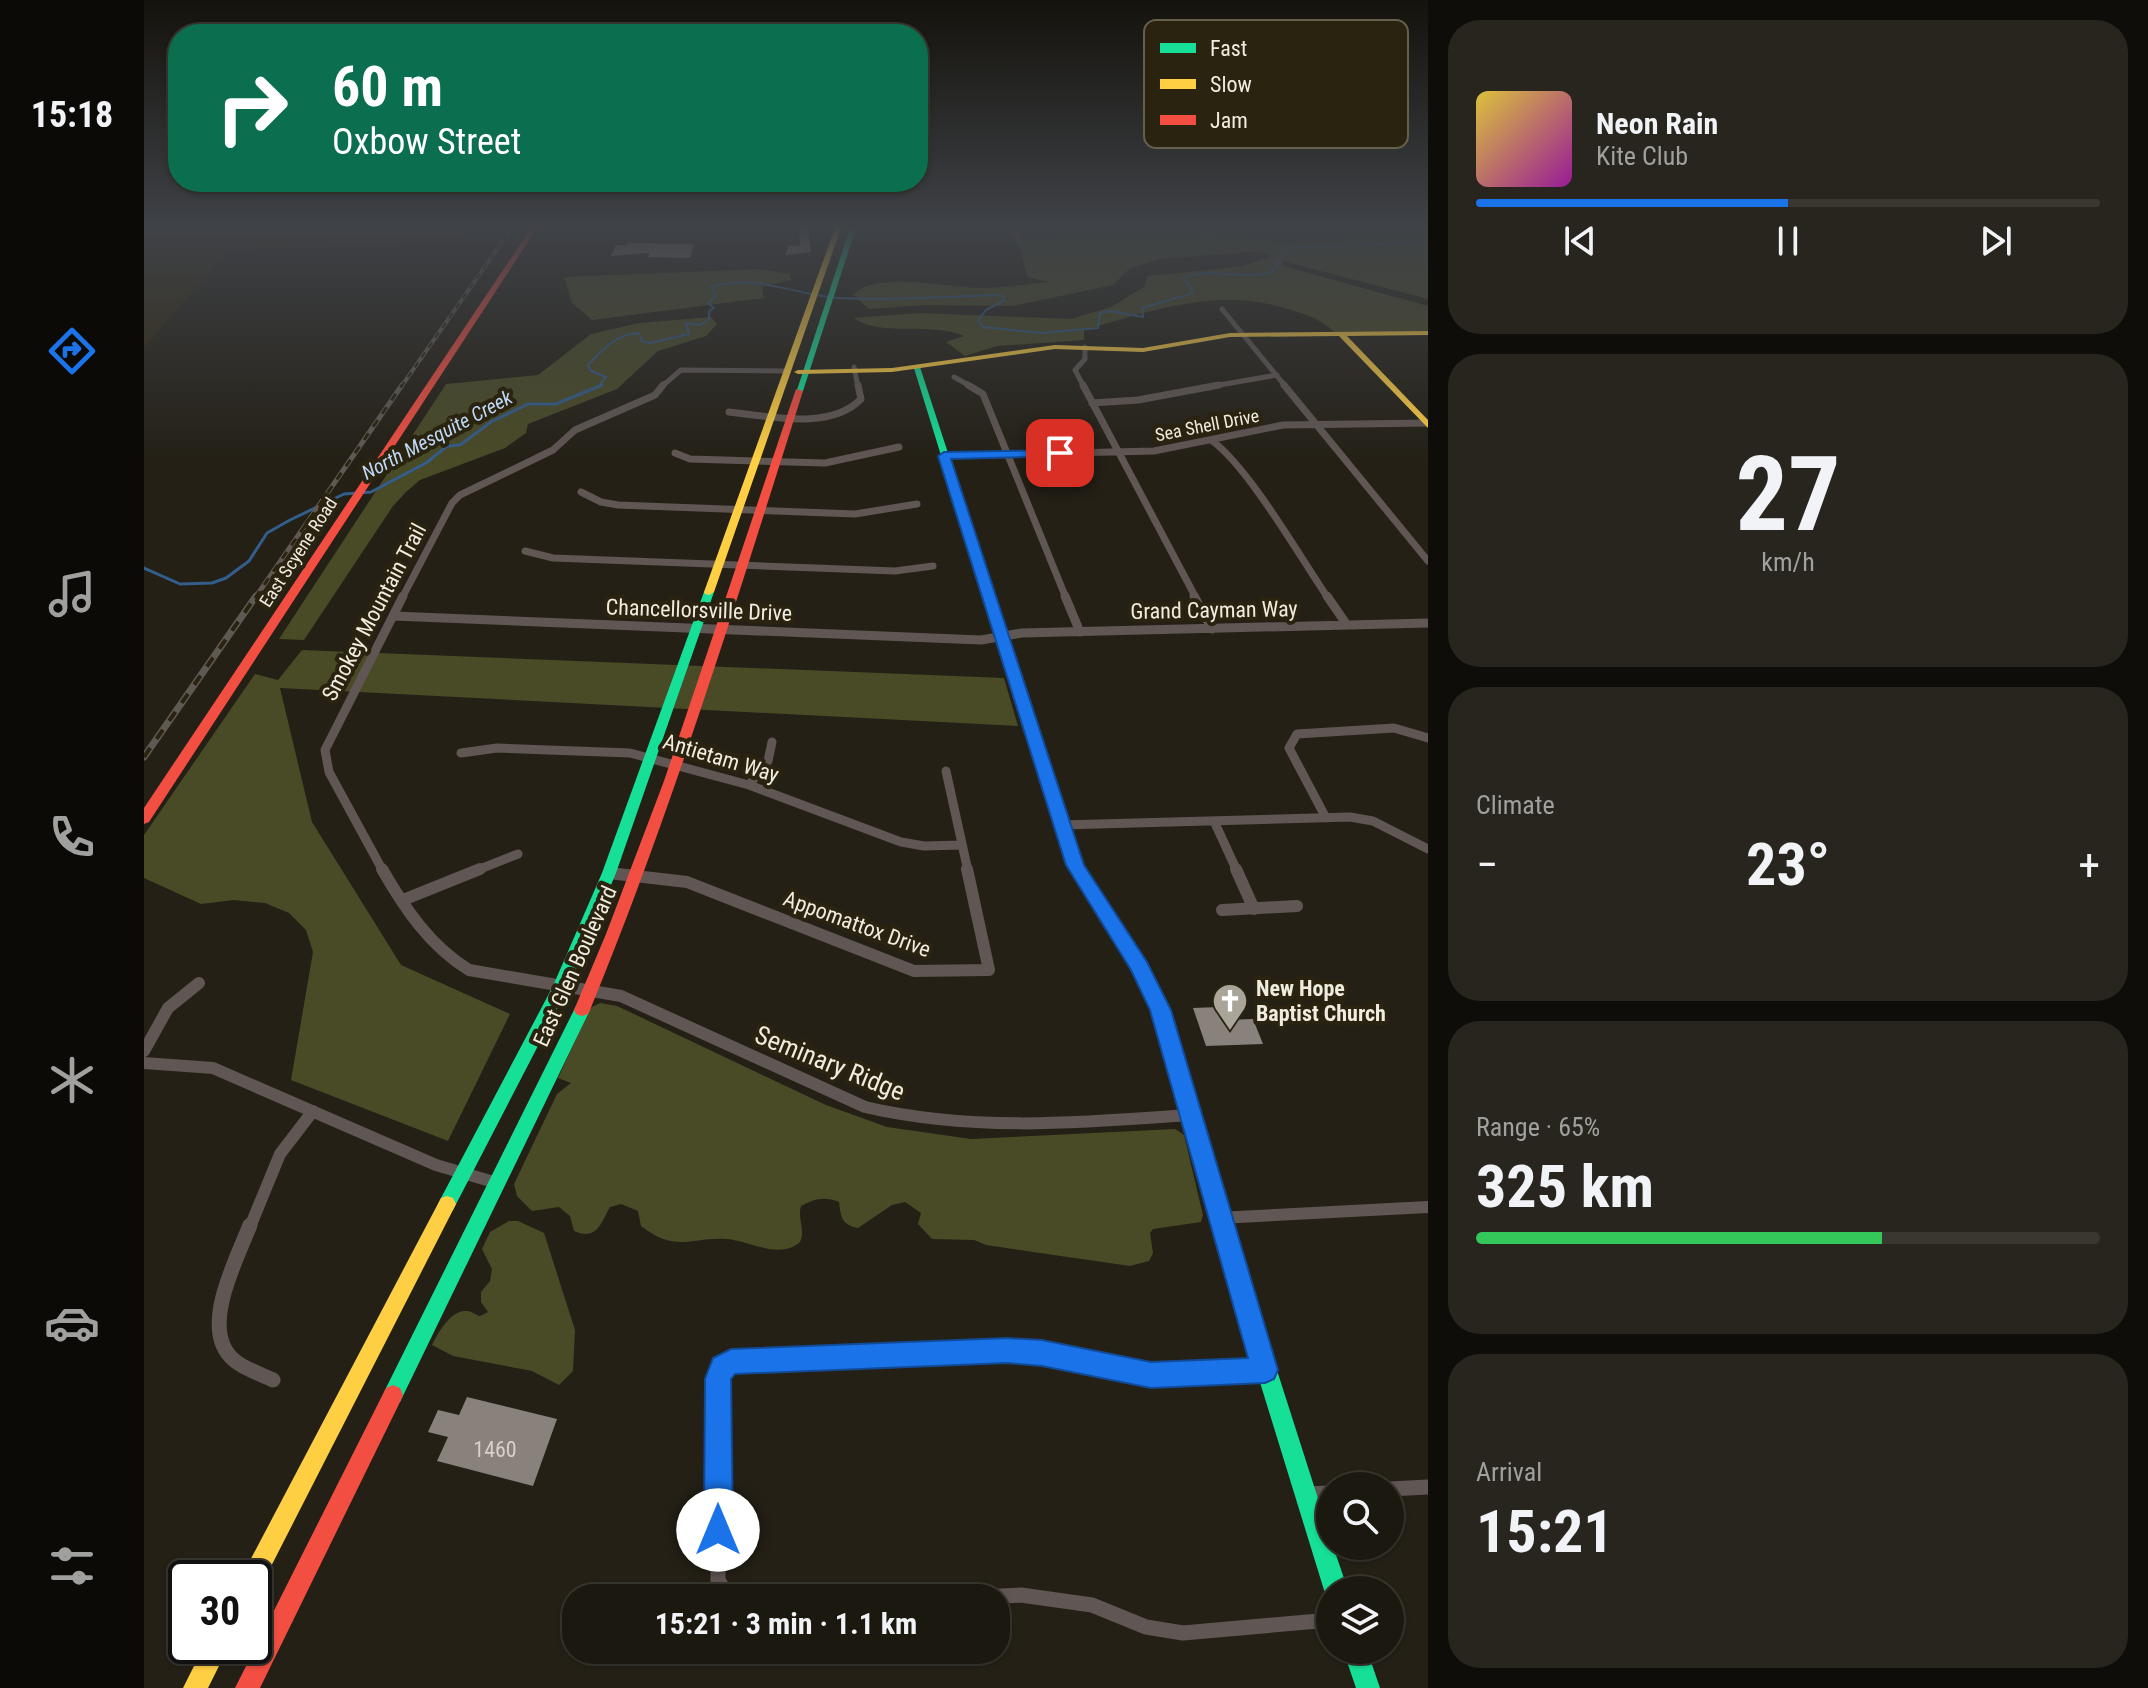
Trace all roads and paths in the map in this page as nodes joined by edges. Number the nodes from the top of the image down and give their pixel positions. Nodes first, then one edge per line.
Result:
1 (484, 304) edge
2 (809, 304) edge
3 (827, 304) edge
4 (1222, 309) dead end
5 (1428, 333) edge
6 (1341, 334) junction
7 (1244, 335) junction
8 (1085, 347) junction
9 (910, 368) junction
10 (855, 369) junction
11 (805, 370) junction
12 (785, 371) junction
13 (1277, 375) junction
14 (954, 377) dead end
15 (1092, 403) junction
16 (729, 412) dead end
17 (770, 414) junction
18 (790, 418) junction
19 (1316, 424) junction
20 (1427, 424) edge
21 (1211, 440) junction
22 (899, 447) dead end
23 (1116, 452) junction
24 (675, 453) dead end
25 (1009, 455) junction
26 (944, 456) junction
27 (754, 460) junction
28 (776, 461) junction
29 (581, 492) dead end
30 (917, 504) dead end
31 (736, 509) junction
32 (759, 510) junction
33 (525, 551) dead end
34 (1428, 561) edge
35 (717, 564) junction
36 (741, 565) junction
37 (933, 566) dead end
38 (394, 616) junction
39 (1428, 623) edge
40 (1347, 625) junction
41 (695, 628) junction
42 (720, 629) junction
43 (1212, 629) junction
44 (1080, 632) junction
45 (1002, 638) junction
46 (1428, 738) edge
47 (772, 742) dead end
48 (461, 753) dead end
49 (648, 757) junction
50 (675, 767) junction
51 (946, 771) dead end
52 (749, 785) junction
53 (1326, 818) junction
54 (144, 819) edge
55 (1214, 821) junction
56 (1061, 825) junction
57 (962, 845) junction
58 (1428, 849) edge
59 (518, 854) dead end
60 (609, 873) junction
61 (638, 875) junction
62 (403, 900) junction
63 (1297, 906) dead end
64 (1254, 909) junction
65 (1222, 910) dead end
66 (199, 983) dead end
67 (561, 986) junction
68 (591, 991) junction
69 (144, 1051) edge
70 (144, 1063) edge
71 (313, 1111) junction
72 (1190, 1115) junction
73 (464, 1174) junction
74 (497, 1183) junction
75 (1428, 1207) edge
76 (1218, 1218) junction
77 (1265, 1370) junction
78 (273, 1380) dead end
79 (1428, 1487) edge
80 (1404, 1488) edge
81 (1305, 1494) junction
82 (1316, 1494) edge
83 (262, 1560) edge
84 (1331, 1576) edge
85 (720, 1584) edge
86 (1010, 1596) edge
87 (1316, 1621) edge
88 (208, 1664) edge
89 (1360, 1664) edge
90 (195, 1688) edge
91 (247, 1688) edge
92 (1368, 1688) edge

1 - 54 street, East Scyene Road
2 - 12 street, East Glen Boulevard
3 - 11 street, East Glen Boulevard
4 - 7 street
5 - 6 street
6 - 7 street
6 - 20 street
7 - 8 street
7 - 13 street
8 - 9 street
8 - 15 street
9 - 10 street
9 - 26 street
10 - 11 street
10 - 18 street
11 - 12 street
11 - 18 street, East Glen Boulevard
12 - 17 street, East Glen Boulevard
12 - 38 street, Smokey Mountain Trail
13 - 15 street
13 - 19 street
14 - 25 street
15 - 23 street
16 - 17 street
17 - 18 street
17 - 27 street, East Glen Boulevard
18 - 28 street, East Glen Boulevard
19 - 20 street, Sea Shell Drive
19 - 21 street, Sea Shell Drive
19 - 34 street
21 - 23 street, Sea Shell Drive
21 - 40 street
22 - 28 street
23 - 25 street, Sea Shell Drive
23 - 43 street
24 - 27 street
25 - 26 street, Sea Shell Drive
25 - 44 street
26 - 45 street
27 - 28 street
27 - 31 street, East Glen Boulevard
28 - 32 street, East Glen Boulevard
29 - 31 street
30 - 32 street
31 - 32 street
31 - 35 street, East Glen Boulevard
32 - 36 street, East Glen Boulevard
33 - 35 street
35 - 36 street
35 - 41 street, East Glen Boulevard
36 - 37 street
36 - 42 street, East Glen Boulevard
38 - 41 street, Chancellorsville Drive
38 - 62 street, Smokey Mountain Trail
39 - 40 street, Grand Cayman Way
40 - 43 street, Grand Cayman Way
41 - 42 street, Chancellorsville Drive
41 - 49 street, East Glen Boulevard
42 - 45 street, Chancellorsville Drive
42 - 50 street, East Glen Boulevard
43 - 44 street, Grand Cayman Way
44 - 45 street, Grand Cayman Way
45 - 56 street
46 - 53 street
47 - 52 street
48 - 49 street, Antietam Way
49 - 50 street, Antietam Way
49 - 60 street, East Glen Boulevard
50 - 52 street, Antietam Way
50 - 61 street, East Glen Boulevard
51 - 57 street, Appomattox Drive
52 - 57 street, Antietam Way
53 - 55 street
53 - 58 street
55 - 56 street
55 - 64 street
56 - 72 street
57 - 61 street, Appomattox Drive
59 - 62 street
60 - 61 street, Appomattox Drive
60 - 67 street, East Glen Boulevard
61 - 68 street, East Glen Boulevard
62 - 67 street, Smokey Mountain Trail
63 - 64 street
64 - 65 street
66 - 69 street
67 - 68 street, Seminary Ridge
67 - 73 street, East Glen Boulevard
68 - 72 street, Seminary Ridge
68 - 74 street, East Glen Boulevard
70 - 71 street
71 - 73 street
71 - 78 street
72 - 76 street
73 - 74 street
73 - 83 street, East Glen Boulevard
74 - 91 street, East Glen Boulevard
75 - 76 street
76 - 77 street
77 - 81 street
77 - 85 street
79 - 80 street
81 - 82 street
81 - 84 street
86 - 87 street
88 - 90 street
89 - 92 street

